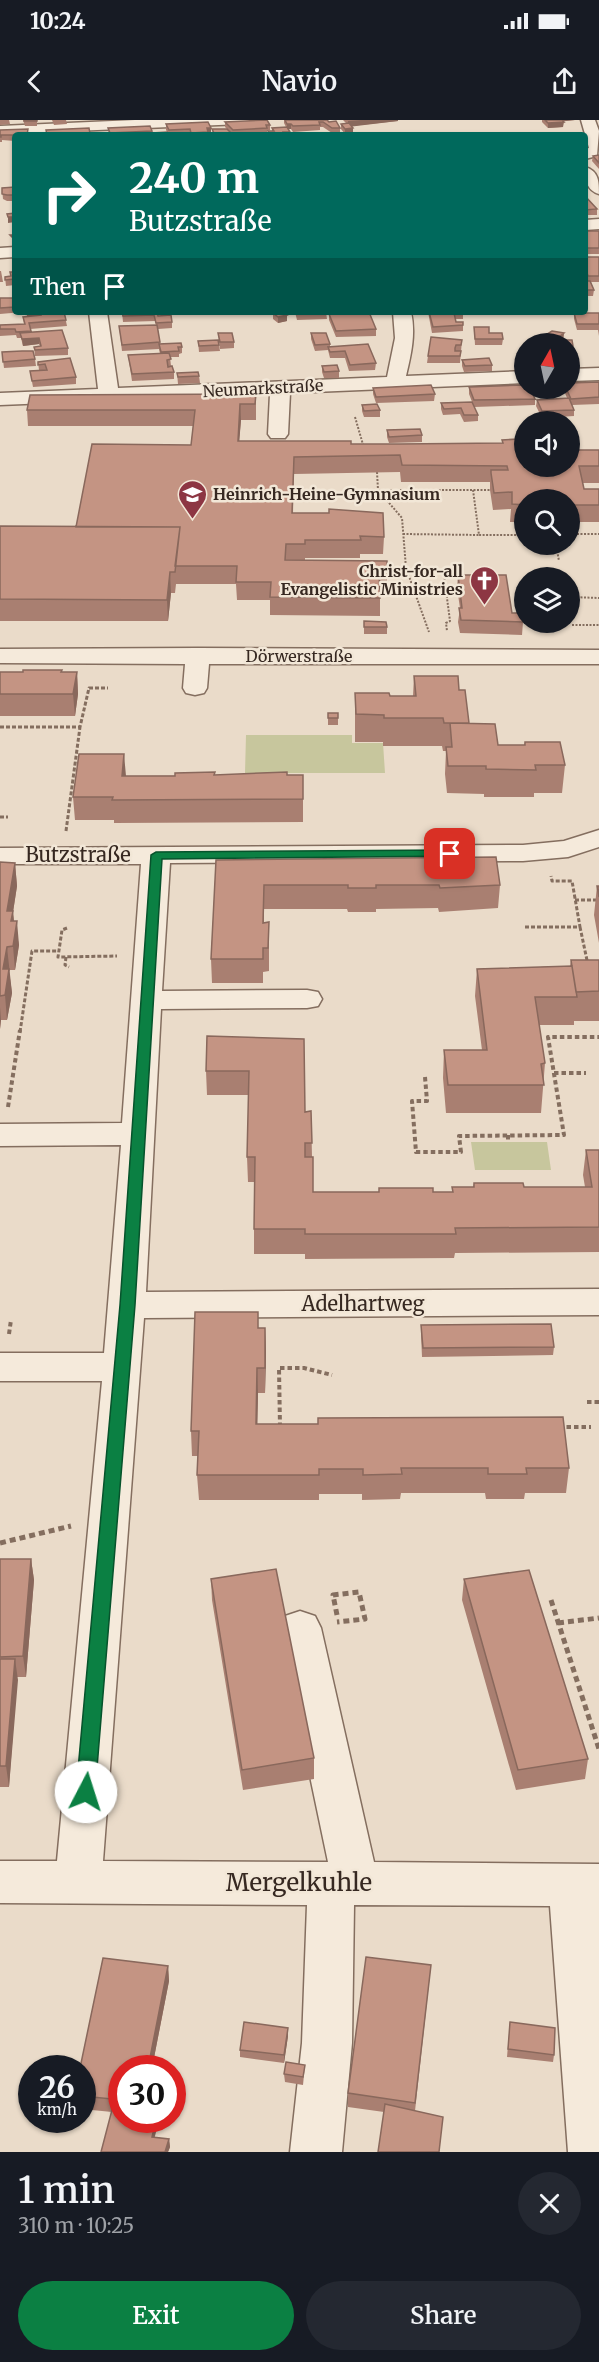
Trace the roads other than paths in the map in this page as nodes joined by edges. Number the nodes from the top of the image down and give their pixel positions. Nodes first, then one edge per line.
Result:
1 (243, 120) edge
2 (588, 120) edge
3 (0, 130) edge
4 (588, 154) edge
5 (588, 176) edge
6 (599, 189) edge
7 (98, 315) edge
8 (403, 315) edge
9 (599, 374) edge
10 (580, 375) edge
11 (514, 377) edge
12 (395, 382) junction
13 (280, 388) junction
14 (109, 395) junction
15 (0, 399) edge
16 (278, 434) dead end
17 (0, 656) edge
18 (198, 656) junction
19 (598, 661) edge
20 (195, 688) dead end
21 (599, 838) edge
22 (156, 855) junction
23 (0, 856) edge
24 (307, 999) dead end
25 (146, 1000) junction
26 (137, 1134) junction
27 (2, 1135) edge
28 (599, 1302) edge
29 (127, 1305) junction
30 (5, 1351) edge
31 (122, 1367) junction
32 (319, 1625) road end
33 (0, 1882) edge
34 (78, 1882) junction
35 (344, 1884) junction
36 (585, 1885) edge
37 (316, 2152) edge
38 (594, 2152) edge

1 - 3 street
2 - 4 street
5 - 6 street
7 - 14 street
8 - 12 street
9 - 10 street
11 - 12 street, Neumarkstraße
12 - 13 street, Neumarkstraße
13 - 14 street, Neumarkstraße
13 - 16 street
14 - 15 street, Neumarkstraße
17 - 18 street, Dörwerstraße
18 - 19 street, Dörwerstraße
18 - 20 street
21 - 22 street, Butzstraße
22 - 23 street, Butzstraße
22 - 25 street, Butzstraße
24 - 25 street
25 - 26 street, Butzstraße
26 - 27 street
26 - 29 street, Butzstraße
28 - 29 street, Adelhartweg
29 - 31 street, Butzstraße
30 - 31 street
31 - 34 street, Butzstraße
32 - 35 street
33 - 34 street, Mergelkuhle
34 - 35 street, Mergelkuhle
35 - 36 street, Mergelkuhle
35 - 37 street
36 - 38 street

